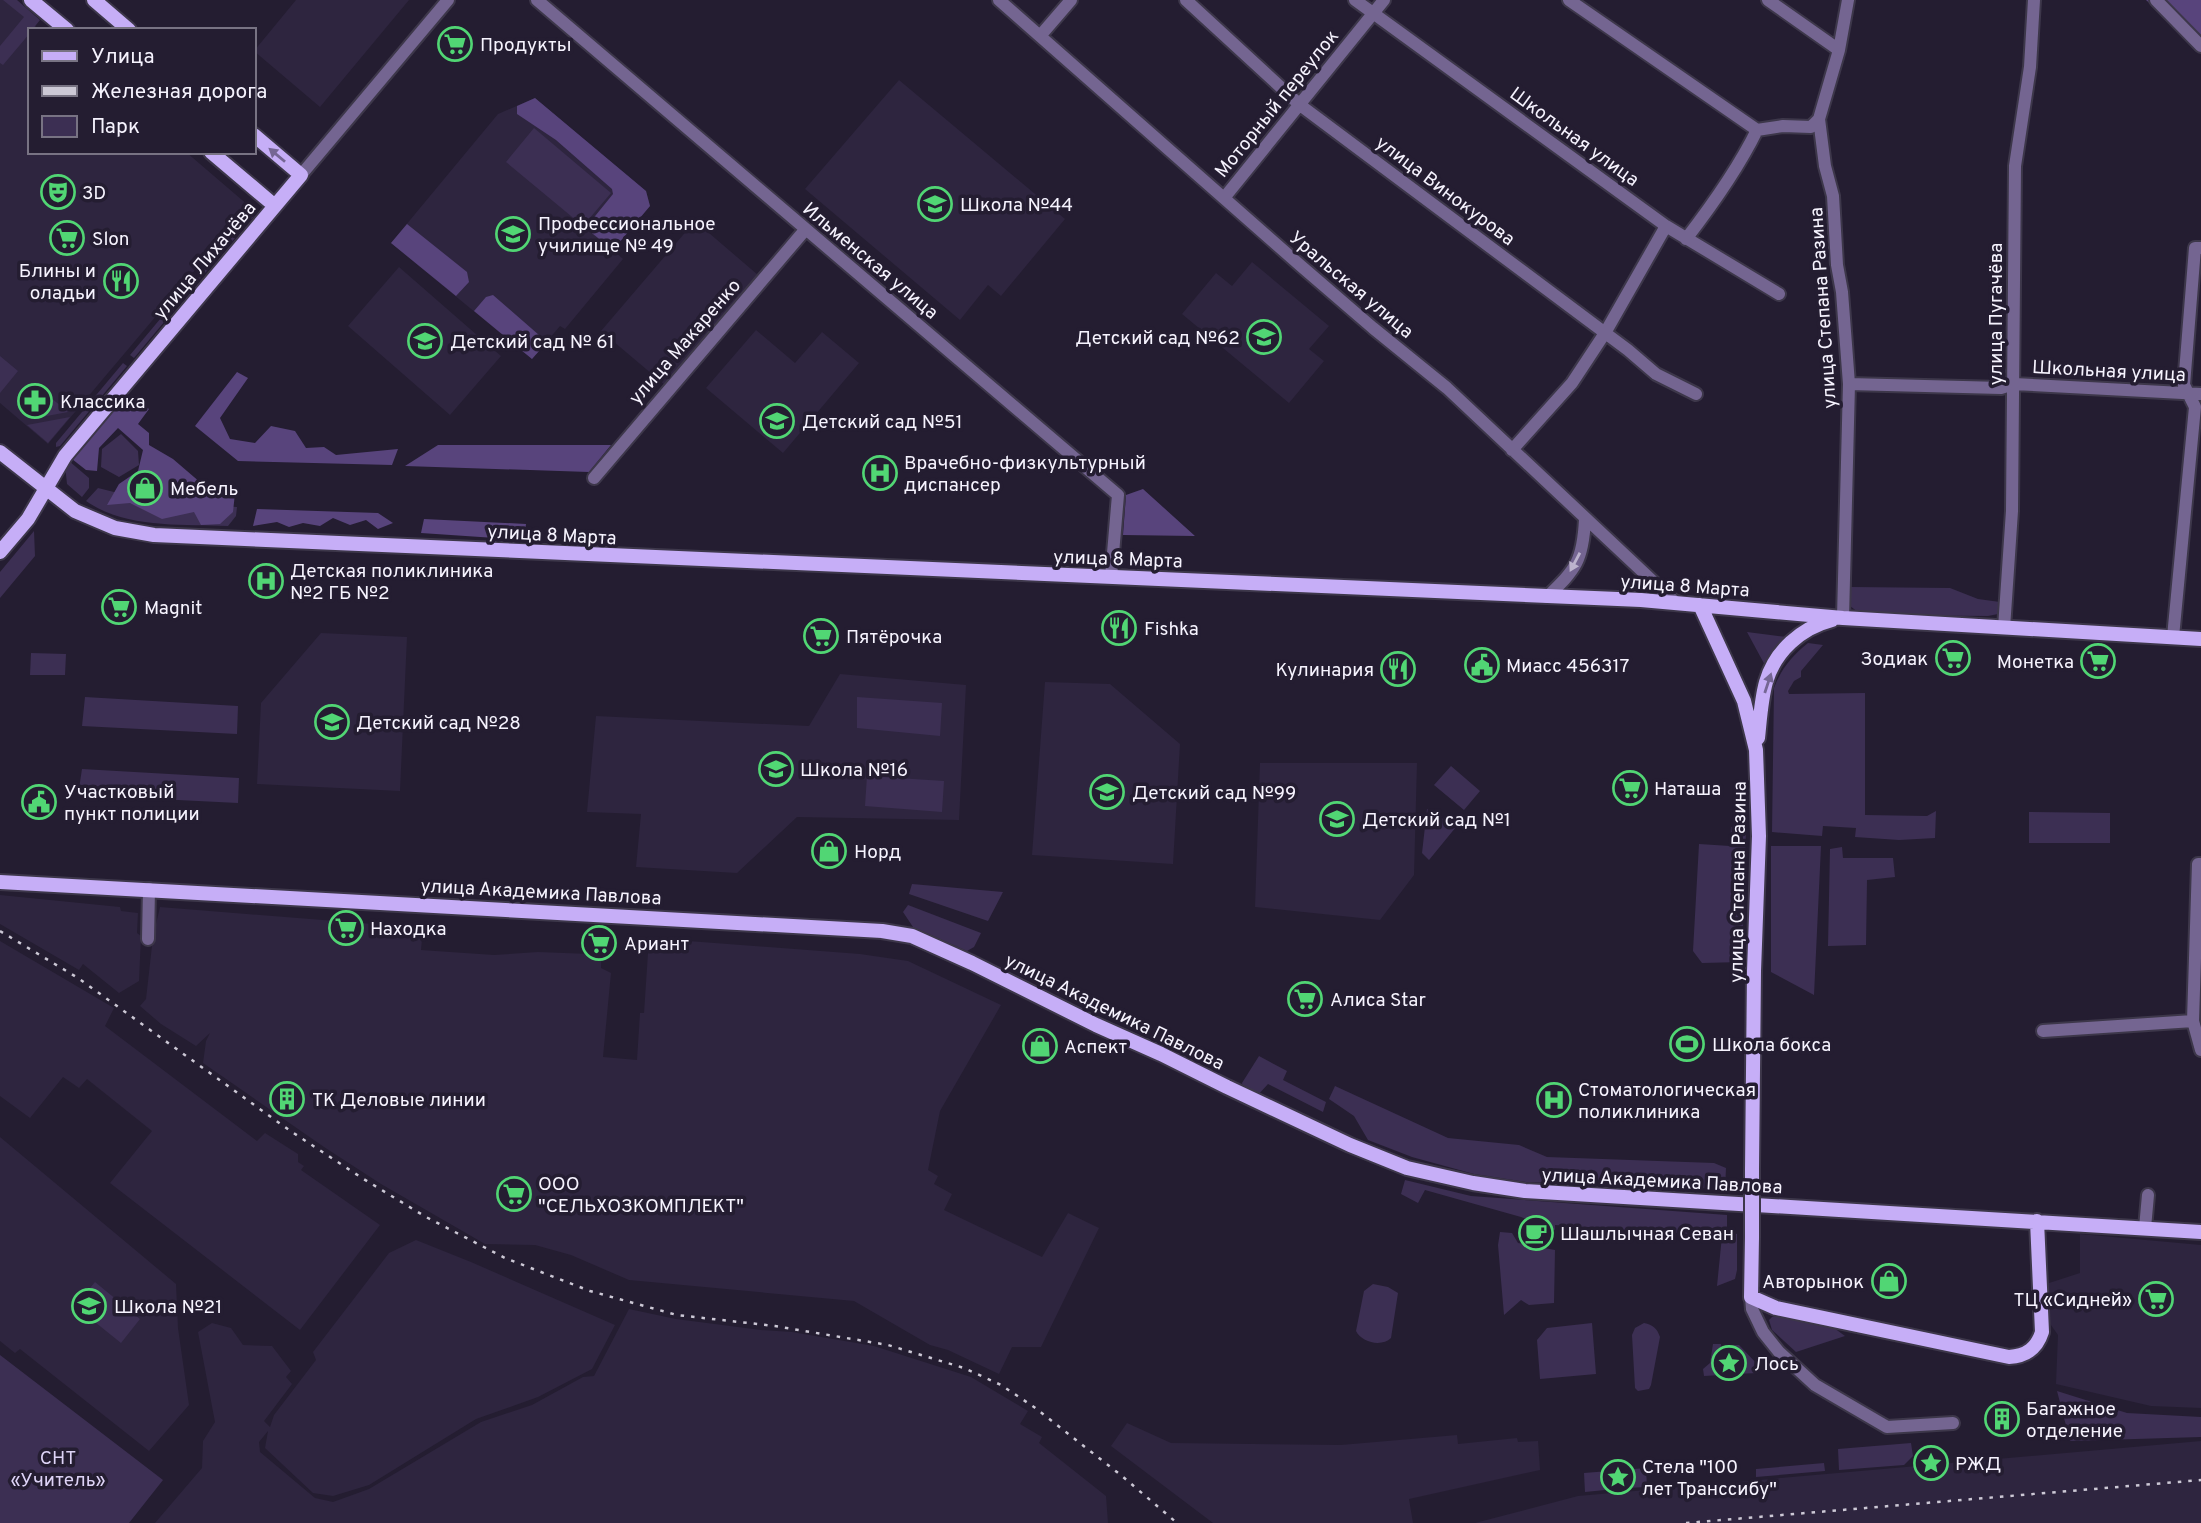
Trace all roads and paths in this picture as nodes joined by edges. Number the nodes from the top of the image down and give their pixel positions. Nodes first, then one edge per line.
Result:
1 (32, 0) edge
2 (94, 0) edge
3 (448, 0) edge
4 (537, 0) edge
5 (999, 0) edge
6 (1071, 0) edge
7 (1186, 0) edge
8 (1355, 0) edge
9 (1384, 0) edge
10 (1569, 0) edge
11 (1768, 0) edge
12 (1848, 0) edge
13 (2034, 0) edge
14 (2156, 0) edge
15 (1374, 13) junction
16 (65, 28) edge
17 (127, 28) edge
18 (1040, 36) junction
19 (2201, 46) edge
20 (1839, 50) junction
21 (1300, 105) junction
22 (1819, 119) junction
23 (1757, 130) junction
24 (256, 137) edge
25 (213, 154) edge
26 (301, 175) junction
27 (1224, 198) junction
28 (275, 206) junction
29 (1666, 226) junction
30 (805, 230) junction
31 (1686, 239) junction
32 (2198, 248) edge
33 (1779, 294) dead end
34 (1605, 333) junction
35 (1849, 384) junction
36 (2014, 384) junction
37 (1696, 394) dead end
38 (2195, 394) edge
39 (1512, 450) junction
40 (0, 452) edge
41 (594, 478) dead end
42 (45, 489) junction
43 (1586, 519) junction
44 (0, 552) edge
45 (1111, 577) junction
46 (1547, 597) junction
47 (1676, 603) junction
48 (1700, 605) junction
49 (1843, 618) junction
50 (2004, 628) junction
51 (2173, 637) junction
52 (2201, 639) edge
53 (1756, 750) junction
54 (2200, 864) edge
55 (0, 882) edge
56 (149, 889) junction
57 (148, 939) dead end
58 (2193, 1021) junction
59 (2043, 1031) dead end
60 (2201, 1050) edge
61 (2148, 1195) dead end
62 (2037, 1221) junction
63 (2145, 1228) junction
64 (2201, 1232) edge
65 (1751, 1297) junction
66 (1953, 1423) dead end

1 - 16 main road
2 - 17 main road
3 - 26 street, улица Лихачёва
4 - 30 street, Ильменская улица
5 - 18 street, Уральская улица
6 - 18 street
7 - 21 street, улица Винокурова
8 - 15 street, Школьная улица
9 - 15 street, Моторный переулок
10 - 23 street
11 - 20 street
12 - 20 street, улица Степана Разина
13 - 36 street, улица Пугачёва
14 - 19 street
15 - 21 street, Моторный переулок
15 - 29 street, Школьная улица
18 - 27 street, Уральская улица
20 - 22 street, улица Степана Разина
21 - 27 street, Моторный переулок
21 - 34 street, улица Винокурова
22 - 23 street
22 - 35 street, улица Степана Разина
23 - 31 street
26 -> 24 main road
25 - 28 main road
26 - 28 main road, улица Лихачёва
27 - 39 street, Уральская улица
28 - 42 main road, улица Лихачёва
29 - 31 street, Школьная улица
29 - 34 street
30 - 41 street, улица Макаренко
30 - 45 street, Ильменская улица
31 - 33 street, Школьная улица
32 - 38 street
34 - 37 street, улица Винокурова
34 - 39 street
35 - 36 street, Школьная улица
35 - 49 street, улица Степана Разина
36 - 38 street, Школьная улица
36 - 50 street, улица Пугачёва
38 - 51 street
39 - 43 street, Уральская улица
40 - 42 main road, улица 8 Марта
42 - 44 main road, улица Лихачёва
42 - 45 main road, улица 8 Марта
43 -> 46 street
43 - 47 street, Уральская улица
45 - 46 main road, улица 8 Марта
46 - 47 main road, улица 8 Марта
47 - 48 main road, улица 8 Марта
48 - 49 main road, улица 8 Марта
48 - 53 main road, улица Степана Разина
49 - 50 main road, улица 8 Марта
53 -> 49 main road
50 - 51 main road, улица 8 Марта
51 - 52 main road, улица 8 Марта
53 - 65 main road, улица Степана Разина, bridge
54 - 58 street
55 - 56 main road, улица Академика Павлова
56 - 57 street
56 - 62 main road, улица Академика Павлова
58 - 59 street
58 - 60 street
61 - 63 street
62 - 63 main road, улица Академика Павлова
62 - 65 main road
63 - 64 main road, улица Академика Павлова
65 - 66 street

